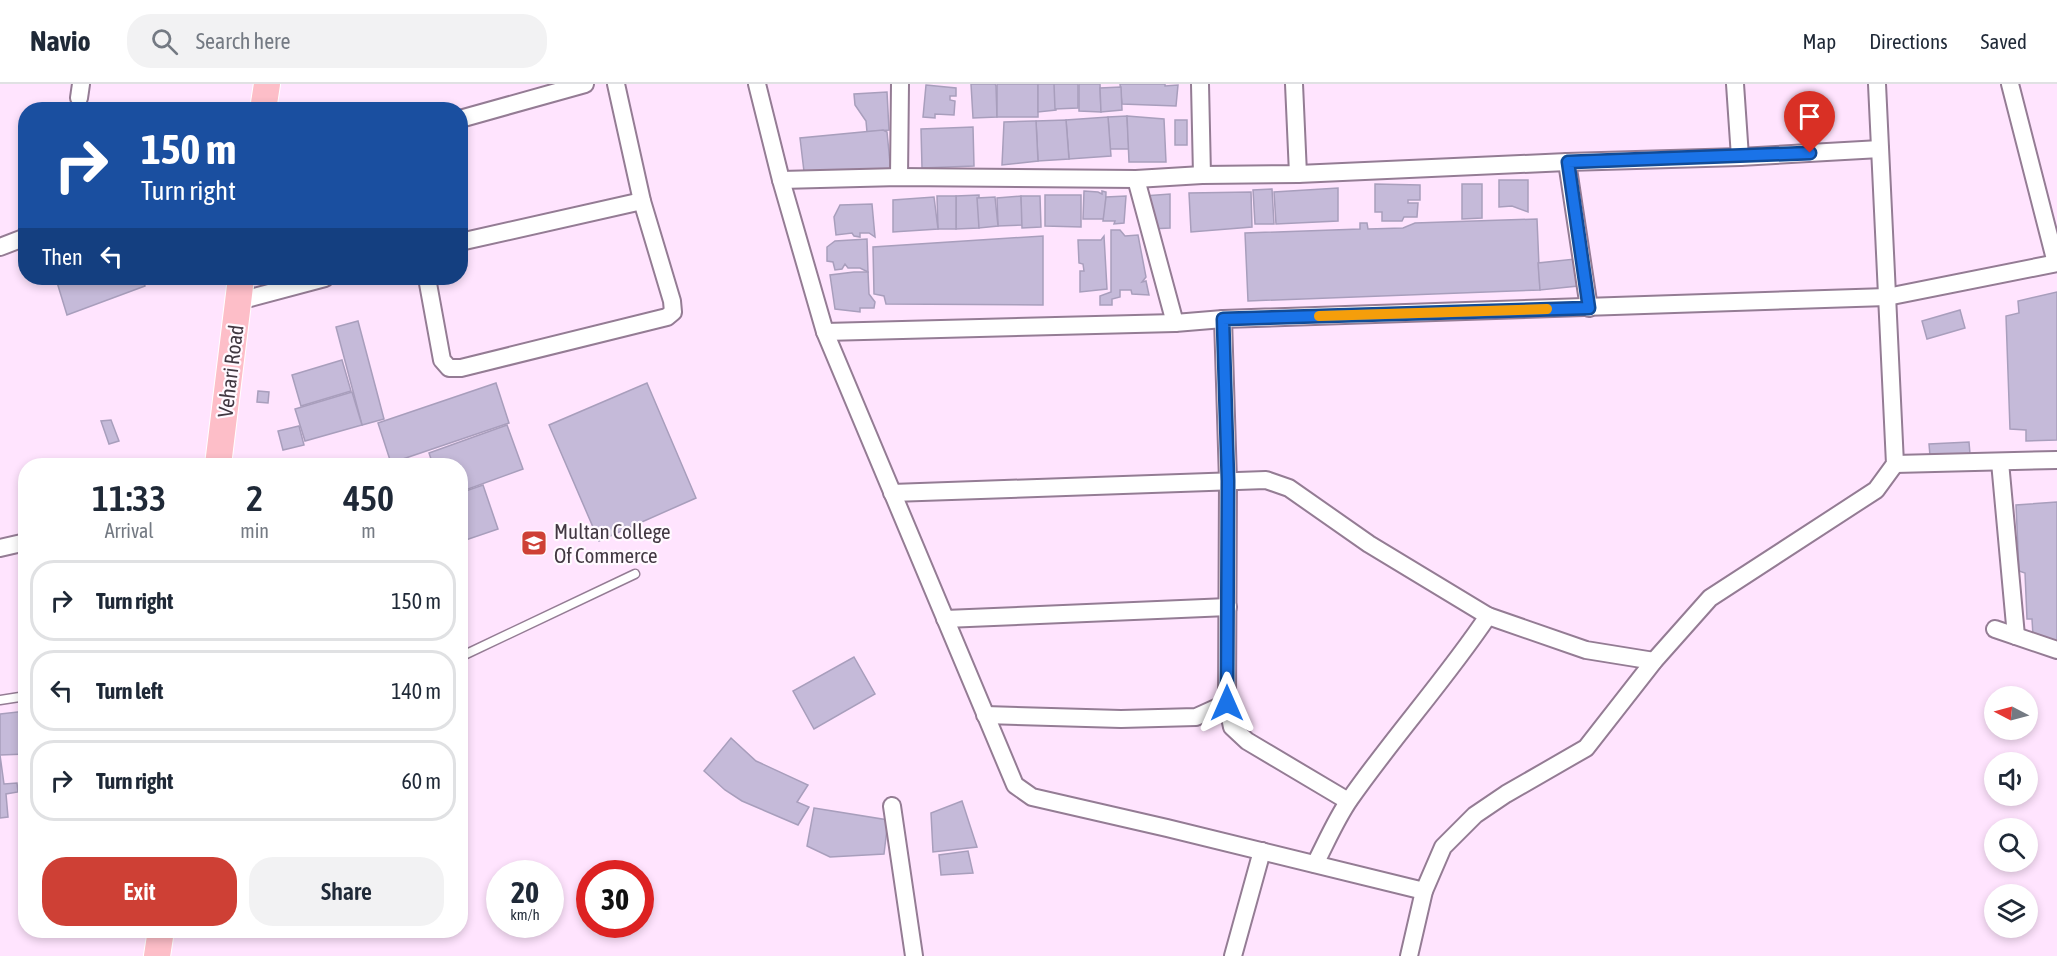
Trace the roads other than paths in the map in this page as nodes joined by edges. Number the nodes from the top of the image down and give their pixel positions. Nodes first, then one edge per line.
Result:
1 (267, 84) edge
2 (585, 84) edge
3 (616, 84) edge
4 (757, 84) edge
5 (900, 84) edge
6 (1200, 84) edge
7 (1294, 84) edge
8 (1735, 84) edge
9 (1877, 84) edge
10 (2010, 84) edge
11 (264, 102) edge
12 (468, 117) edge
13 (1880, 149) junction
14 (1740, 157) junction
15 (1568, 162) junction
16 (1298, 174) junction
17 (1202, 175) junction
18 (899, 177) junction
19 (1136, 179) junction
20 (781, 180) junction
21 (642, 201) junction
22 (18, 240) edge
23 (468, 240) edge
24 (0, 247) edge
25 (2056, 263) edge
26 (271, 285) edge
27 (428, 285) edge
28 (240, 289) edge
29 (1887, 297) junction
30 (1589, 308) junction
31 (1223, 319) junction
32 (1175, 323) junction
33 (825, 332) junction
34 (219, 458) edge
35 (2057, 460) edge
36 (2000, 462) junction
37 (1895, 464) junction
38 (1228, 481) junction
39 (891, 492) junction
40 (18, 544) edge
41 (0, 548) edge
42 (635, 574) dead end
43 (1228, 607) junction
44 (1488, 616) junction
45 (945, 619) junction
46 (1995, 629) dead end
47 (2016, 636) junction
48 (2057, 650) edge
49 (468, 653) edge
50 (1654, 661) junction
51 (18, 697) edge
52 (0, 700) edge
53 (1227, 703) junction
54 (985, 715) junction
55 (1348, 801) junction
56 (892, 806) dead end
57 (1262, 851) junction
58 (1315, 864) junction
59 (1424, 891) junction
60 (160, 938) edge
61 (157, 956) edge
62 (914, 956) edge
63 (1233, 956) edge
64 (1409, 956) edge

1 - 11 main road
2 - 12 street
3 - 21 street
4 - 20 street
5 - 18 street
6 - 17 street
7 - 16 street
8 - 14 street
9 - 13 street
10 - 25 street
13 - 14 street
13 - 29 street
14 - 15 street
15 - 16 street
15 - 30 street
16 - 17 street
17 - 19 street
18 - 19 street
18 - 20 street
19 - 32 street
20 - 33 street
21 - 23 street
21 - 27 street
22 - 24 street
25 - 29 street
26 - 28 street
28 - 34 main road, Vehari Road
29 - 30 street
29 - 37 street
30 - 31 street
31 - 32 street
31 - 38 street
32 - 33 street
33 - 39 street
35 - 36 street
36 - 37 street
36 - 47 street
37 - 50 street
38 - 39 street
38 - 43 street
38 - 44 street
39 - 45 street
40 - 41 street
42 - 49 lane
43 - 45 street
43 - 53 street
44 - 50 street
44 - 55 street
45 - 54 street
46 - 47 street
47 - 48 street
50 - 59 street
51 - 52 lane
53 - 54 street
53 - 55 street
54 - 57 street
55 - 58 street
56 - 62 street
57 - 58 street
57 - 63 street
58 - 59 street
59 - 64 street
60 - 61 main road

